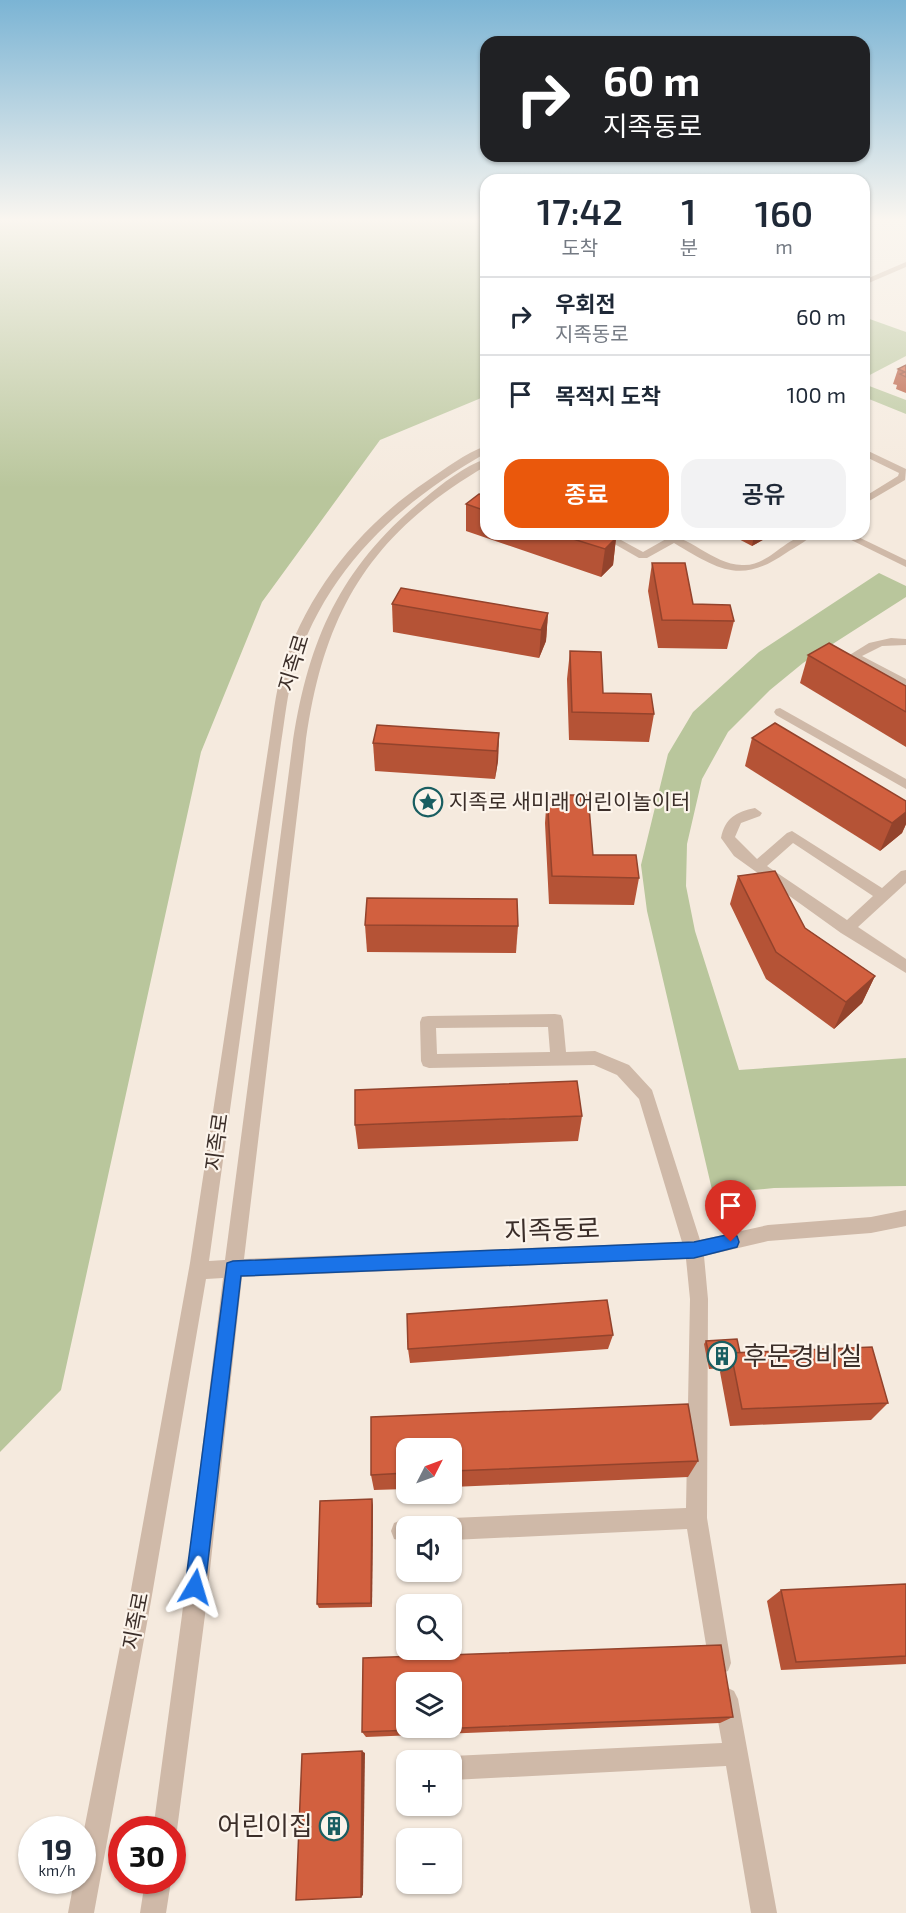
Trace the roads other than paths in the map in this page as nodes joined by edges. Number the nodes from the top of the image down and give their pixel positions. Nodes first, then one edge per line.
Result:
1 (480, 452) edge
2 (870, 455) edge
3 (480, 466) edge
4 (870, 497) edge
5 (613, 540) edge
6 (664, 540) edge
7 (677, 540) edge
8 (798, 540) edge
9 (856, 540) edge
10 (906, 564) edge
11 (906, 642) edge
12 (906, 684) edge
13 (780, 712) dead end
14 (906, 785) edge
15 (755, 813) dead end
16 (757, 867) junction
17 (906, 874) edge
18 (882, 895) junction
19 (846, 929) junction
20 (906, 967) edge
21 (559, 1059) junction
22 (906, 1218) edge
23 (694, 1250) junction
24 (233, 1269) junction
25 (198, 1270) junction
26 (696, 1518) junction
27 (462, 1529) edge
28 (736, 1754) junction
29 (462, 1768) edge
30 (167, 1816) edge
31 (156, 1894) edge
32 (81, 1913) edge
33 (153, 1913) edge
34 (764, 1913) edge

1 - 25 street, 지족로
2 - 4 street
3 - 24 street, 지족로
5 - 6 street
7 - 8 street
9 - 10 street
11 - 12 street
13 - 14 street
15 - 16 street
16 - 18 street
16 - 19 street
17 - 18 street
18 - 19 street
19 - 20 street
21 - 21 street
21 - 23 street
22 - 23 street, 지족동로
23 - 24 street, 지족동로
23 - 26 street
24 - 25 street, 지족동로
24 - 30 street, 지족로
25 - 32 street, 지족로
26 - 27 street
26 - 28 street
28 - 29 street
28 - 34 street
31 - 33 street

